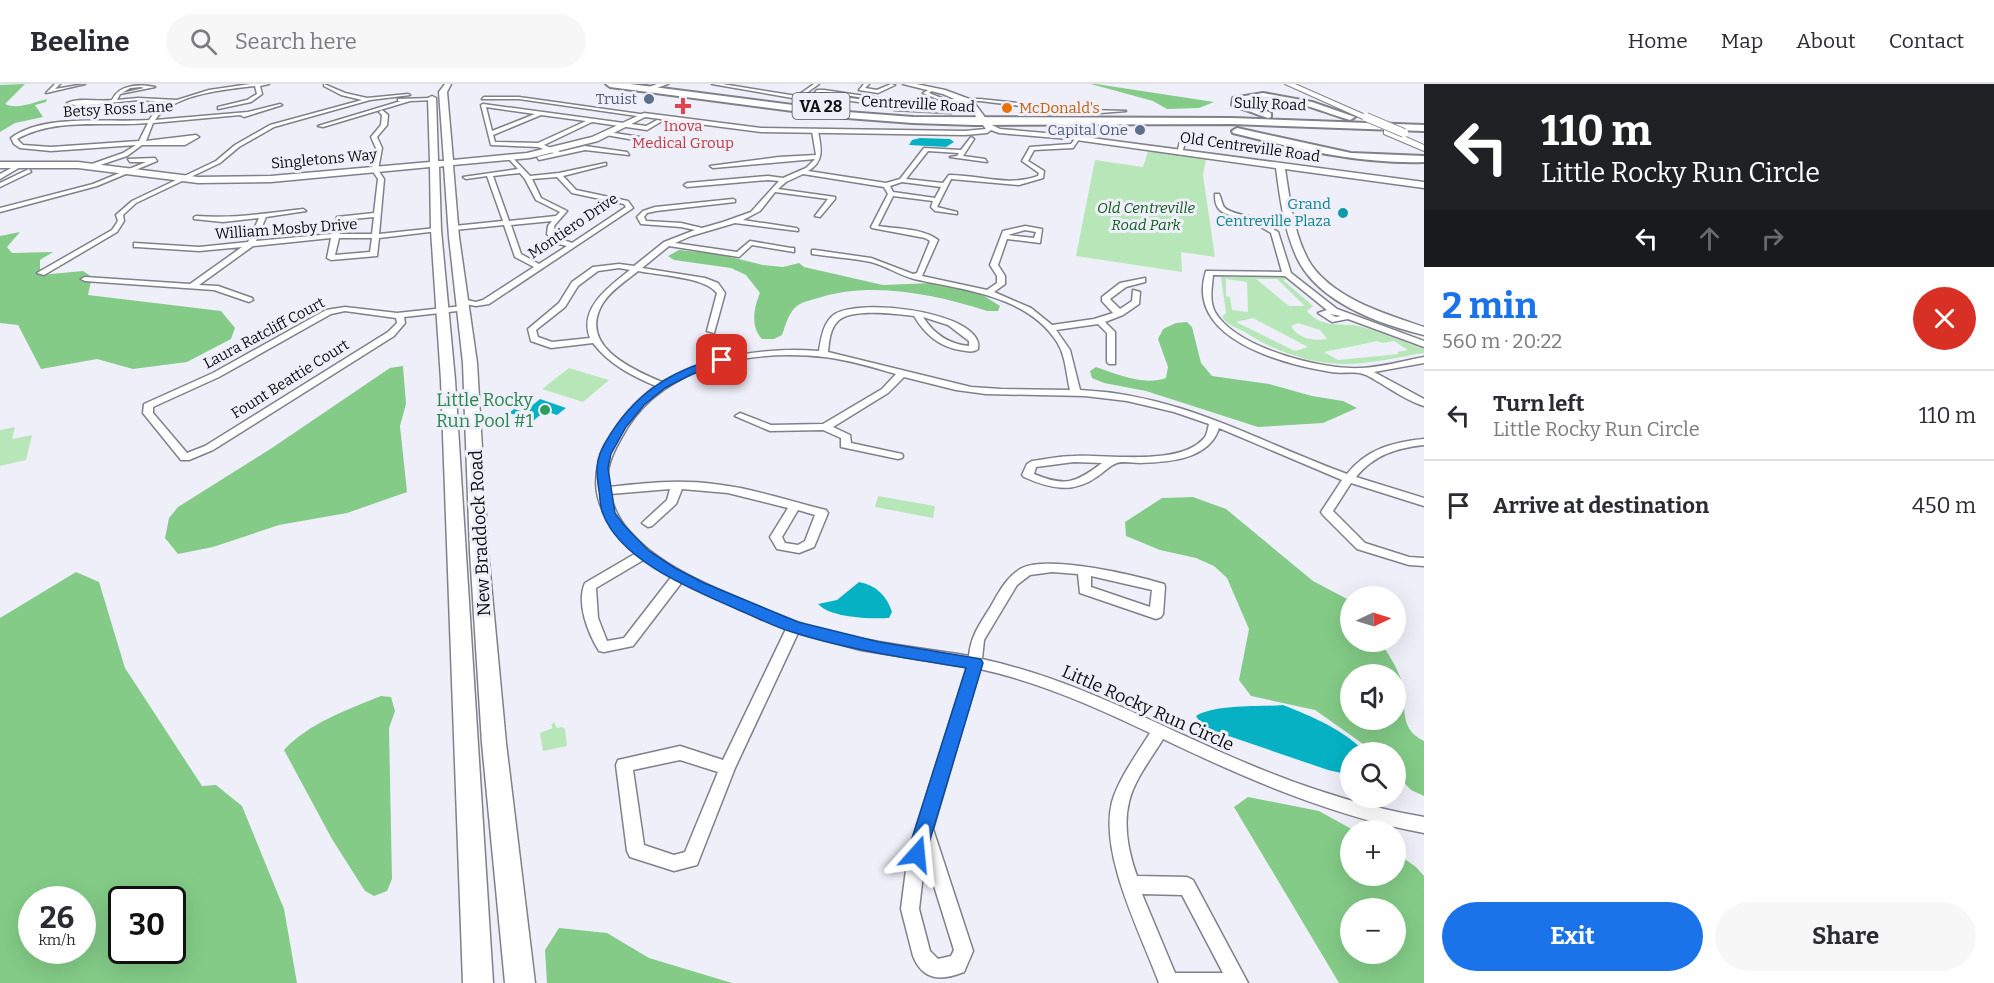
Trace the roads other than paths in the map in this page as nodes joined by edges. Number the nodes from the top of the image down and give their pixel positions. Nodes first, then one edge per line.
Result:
1 (58, 84) edge
2 (83, 84) edge
3 (258, 84) edge
4 (267, 84) edge
5 (319, 84) edge
6 (448, 84) edge
7 (610, 84) edge
8 (714, 84) edge
9 (817, 84) edge
10 (867, 84) edge
11 (906, 84) edge
12 (328, 85) edge
13 (655, 85) edge
14 (893, 85) edge
15 (769, 86) dead end
16 (1289, 86) edge
17 (932, 89) junction
18 (434, 90) edge
19 (863, 91) junction
20 (758, 93) junction
21 (116, 95) junction
22 (179, 95) dead end
23 (857, 95) junction
24 (832, 97) junction
25 (409, 98) junction
26 (484, 98) dead end
27 (370, 99) junction
28 (961, 99) junction
29 (1229, 99) dead end
30 (163, 100) junction
31 (851, 100) junction
32 (944, 100) junction
33 (114, 101) junction
34 (180, 101) junction
35 (1329, 101) junction
36 (825, 102) dead end
37 (873, 102) junction
38 (100, 103) junction
39 (561, 103) junction
40 (280, 105) dead end
41 (867, 107) dead end
42 (897, 110) dead end
43 (1203, 110) dead end
44 (1123, 111) dead end
45 (382, 112) dead end
46 (541, 113) junction
47 (212, 115) junction
48 (644, 115) junction
49 (1116, 119) junction
50 (1424, 119) edge
51 (590, 120) junction
52 (152, 121) junction
53 (659, 121) dead end
54 (1343, 121) junction
55 (980, 122) junction
56 (321, 126) dead end
57 (625, 126) junction
58 (1424, 126) edge
59 (815, 131) junction
60 (1387, 132) junction
61 (490, 134) junction
62 (608, 134) junction
63 (971, 139) dead end
64 (646, 140) dead end
65 (1077, 140) junction
66 (1190, 140) dead end
67 (1424, 141) edge
68 (142, 143) junction
69 (539, 145) junction
70 (1424, 148) edge
71 (557, 152) junction
72 (1179, 153) junction
73 (627, 154) dead end
74 (961, 155) junction
75 (511, 158) junction
76 (539, 158) dead end
77 (819, 158) junction
78 (130, 159) dead end
79 (1424, 159) edge
80 (985, 161) dead end
81 (603, 164) dead end
82 (0, 165) edge
83 (441, 165) junction
84 (19, 166) junction
85 (91, 166) junction
86 (713, 166) dead end
87 (1280, 166) junction
88 (375, 170) junction
89 (29, 171) dead end
90 (132, 171) junction
91 (520, 171) junction
92 (801, 172) junction
93 (1019, 173) dead end
94 (490, 175) junction
95 (559, 175) junction
96 (0, 177) edge
97 (466, 177) dead end
98 (528, 178) junction
99 (182, 179) junction
100 (785, 180) junction
101 (902, 180) junction
102 (1028, 182) junction
103 (0, 185) edge
104 (687, 185) dead end
105 (886, 185) junction
106 (943, 185) junction
107 (1422, 185) edge
108 (773, 190) junction
109 (891, 194) junction
110 (1217, 195) dead end
111 (938, 200) junction
112 (733, 201) dead end
113 (0, 210) edge
114 (303, 211) dead end
115 (955, 213) dead end
116 (264, 214) junction
117 (378, 215) junction
118 (818, 216) dead end
119 (196, 218) dead end
120 (558, 218) junction
121 (1251, 219) junction
122 (735, 221) junction
123 (507, 223) junction
124 (1291, 224) junction
125 (445, 229) junction
126 (701, 230) junction
127 (796, 230) dead end
128 (335, 236) junction
129 (377, 236) junction
130 (1005, 237) dead end
131 (251, 244) junction
132 (572, 244) junction
133 (668, 244) junction
134 (137, 245) dead end
135 (791, 250) dead end
136 (815, 252) dead end
137 (538, 266) junction
138 (637, 268) junction
139 (41, 273) dead end
140 (1287, 273) junction
141 (914, 276) junction
142 (85, 279) dead end
143 (1142, 280) dead end
144 (192, 286) junction
145 (989, 292) junction
146 (1136, 292) dead end
147 (249, 300) dead end
148 (463, 304) junction
149 (444, 309) junction
150 (916, 313) junction
151 (1120, 313) junction
152 (399, 316) junction
153 (1101, 322) junction
154 (1049, 328) junction
155 (711, 330) dead end
156 (1424, 331) edge
157 (595, 340) junction
158 (1424, 344) edge
159 (823, 354) junction
160 (1424, 360) edge
161 (1112, 362) dead end
162 (1365, 371) junction
163 (903, 372) junction
164 (662, 385) junction
165 (1076, 393) junction
166 (1424, 403) edge
167 (148, 406) joint
168 (740, 416) dead end
169 (1215, 423) junction
170 (825, 428) junction
171 (1424, 442) edge
172 (898, 456) dead end
173 (1113, 460) junction
174 (1348, 479) junction
175 (677, 486) junction
176 (604, 491) junction
177 (1424, 502) edge
178 (795, 506) dead end
179 (648, 523) dead end
180 (644, 554) junction
181 (1424, 562) edge
182 (1084, 570) junction
183 (680, 576) junction
184 (794, 627) junction
185 (975, 663) junction
186 (1161, 730) junction
187 (727, 768) junction
188 (1424, 825) edge
189 (925, 830) junction
190 (1131, 885) junction
191 (478, 983) edge
192 (520, 983) edge

1 - 2 street
3 - 4 street
3 - 34 street
3 - 47 street
5 - 12 street
6 - 83 street, New Braddock Road
7 - 13 highway, Centreville Road / VA 28
8 - 20 street
9 - 20 street
10 - 19 street
11 - 17 street
12 - 27 street
13 - 55 highway, Centreville Road / VA 28
14 - 19 street
15 - 20 street
16 - 29 highway
16 - 35 main road
16 - 54 main road
17 - 28 street
17 - 32 street
18 - 25 street
18 - 83 street, New Braddock Road
19 - 23 street
21 - 21 street
21 - 33 street
22 - 30 street
23 - 24 street
23 - 31 street
23 - 37 street
24 - 31 street
24 - 36 street
25 - 27 street
25 - 56 street
26 - 39 street, Old Centreville Road
27 - 99 street
28 - 32 street
28 - 44 street
28 - 55 street
30 - 33 street
30 - 34 street
31 - 37 street
32 - 42 street
33 - 38 street
34 - 52 street
35 - 50 highway
35 - 67 main road, bridge
37 - 41 street
38 - 38 street
39 - 46 street
39 - 48 street, Old Centreville Road
40 - 47 street, Betsy Ross Lane
43 - 49 highway
45 - 88 street
46 - 51 street
46 - 61 street
46 - 61 street
47 - 52 street, Betsy Ross Lane
48 - 57 street, Singletons Way
48 - 59 street, Old Centreville Road
49 - 54 highway, Sully Road / VA 28
49 - 55 highway, Centreville Road / VA 28
49 - 79 highway
51 - 57 street
51 - 69 street
52 - 68 street
52 - 68 street, Betsy Ross Lane
53 - 57 street
54 - 54 highway
54 - 58 highway, Sully Road / VA 28
54 - 60 main road
54 - 60 highway
55 - 59 street, Old Centreville Road
55 - 65 street, Old Centreville Road
57 - 62 street, Singletons Way
59 - 77 street
60 - 70 main road
61 - 69 street
62 - 64 street
62 - 71 street, Singletons Way
63 - 74 street
65 - 72 street, Old Centreville Road
65 - 102 street
66 - 72 street
68 - 68 street
68 - 85 street
69 - 71 street
71 - 73 street
71 - 75 street, Singletons Way
71 - 76 street
72 - 87 street, Old Centreville Road
74 - 80 street
74 - 101 street
75 - 83 street, Singletons Way
75 - 91 street
77 - 86 street
77 - 92 street
78 - 90 street
81 - 95 street
82 - 84 street, Singletons Way
83 - 88 street, Singletons Way
83 - 125 street, New Braddock Road
84 - 85 street, Singletons Way
84 - 96 street
85 - 90 street, Singletons Way
87 - 107 street, Old Centreville Road
87 - 124 street
88 - 99 street, Singletons Way
88 - 117 street
89 - 103 street
90 - 99 street, Singletons Way
90 - 113 street
91 - 94 street
91 - 98 street
92 - 100 street
92 - 105 street
93 - 102 street
94 - 97 street
94 - 123 street
95 - 98 street
95 - 132 street, Montiero Drive
98 - 120 street
99 - 139 street
100 - 104 street
100 - 108 street
101 - 105 street
101 - 106 street
102 - 106 street
105 - 109 street
106 - 111 street
108 - 118 street
108 - 122 street
109 - 111 street
109 - 141 street
110 - 121 street
111 - 115 street
112 - 126 street
114 - 116 street
116 - 119 street
116 - 131 street
117 - 128 street
117 - 129 street
120 - 123 street, William Mosby Drive
120 - 132 street
121 - 124 street
121 - 140 street
122 - 126 street
122 - 127 street
123 - 125 street, William Mosby Drive
123 - 137 street
124 - 156 street
125 - 129 street, William Mosby Drive
125 - 148 street, New Braddock Road
125 - 149 street, New Braddock Road
126 - 133 street
128 - 129 street, William Mosby Drive
128 - 129 street
128 - 131 street, William Mosby Drive
130 - 145 street
131 - 134 street, William Mosby Drive
131 - 144 street
132 - 137 street, Montiero Drive
133 - 135 street
133 - 138 street
136 - 141 street
137 - 148 street, Montiero Drive
138 - 155 street
138 - 157 street
138 - 157 street
140 - 158 street
140 - 162 street
141 - 145 street
142 - 144 street
143 - 151 street
144 - 147 street
145 - 154 street
146 - 151 street
148 - 149 street
148 - 192 street, New Braddock Road
149 - 152 street
149 - 191 street, New Braddock Road
150 - 150 street
150 - 159 street
151 - 153 street
152 - 167 street, Laura Ratcliff Court
152 - 167 street, Fount Beattie Court
153 - 154 street
153 - 161 street
154 - 165 street
157 - 164 street
159 - 163 street, Little Rocky Run Circle
159 - 164 street, Little Rocky Run Circle
160 - 162 street
162 - 166 street
163 - 165 street, Little Rocky Run Circle
163 - 170 street
164 - 176 street, Little Rocky Run Circle
165 - 169 street, Little Rocky Run Circle
168 - 170 street
169 - 173 street
169 - 174 street, Little Rocky Run Circle
170 - 172 street
171 - 174 street
173 - 173 street
174 - 177 street, Little Rocky Run Circle
174 - 181 street
175 - 176 street
175 - 178 street
175 - 179 street
176 - 180 street, Little Rocky Run Circle
180 - 183 street, Little Rocky Run Circle
180 - 183 street
182 - 182 street
182 - 185 street
183 - 184 street, Little Rocky Run Circle
184 - 185 street, Little Rocky Run Circle
184 - 187 street
185 - 186 street, Little Rocky Run Circle
185 - 189 street
186 - 188 street, Little Rocky Run Circle
186 - 190 street
187 - 187 street
189 - 189 street
190 - 190 street

